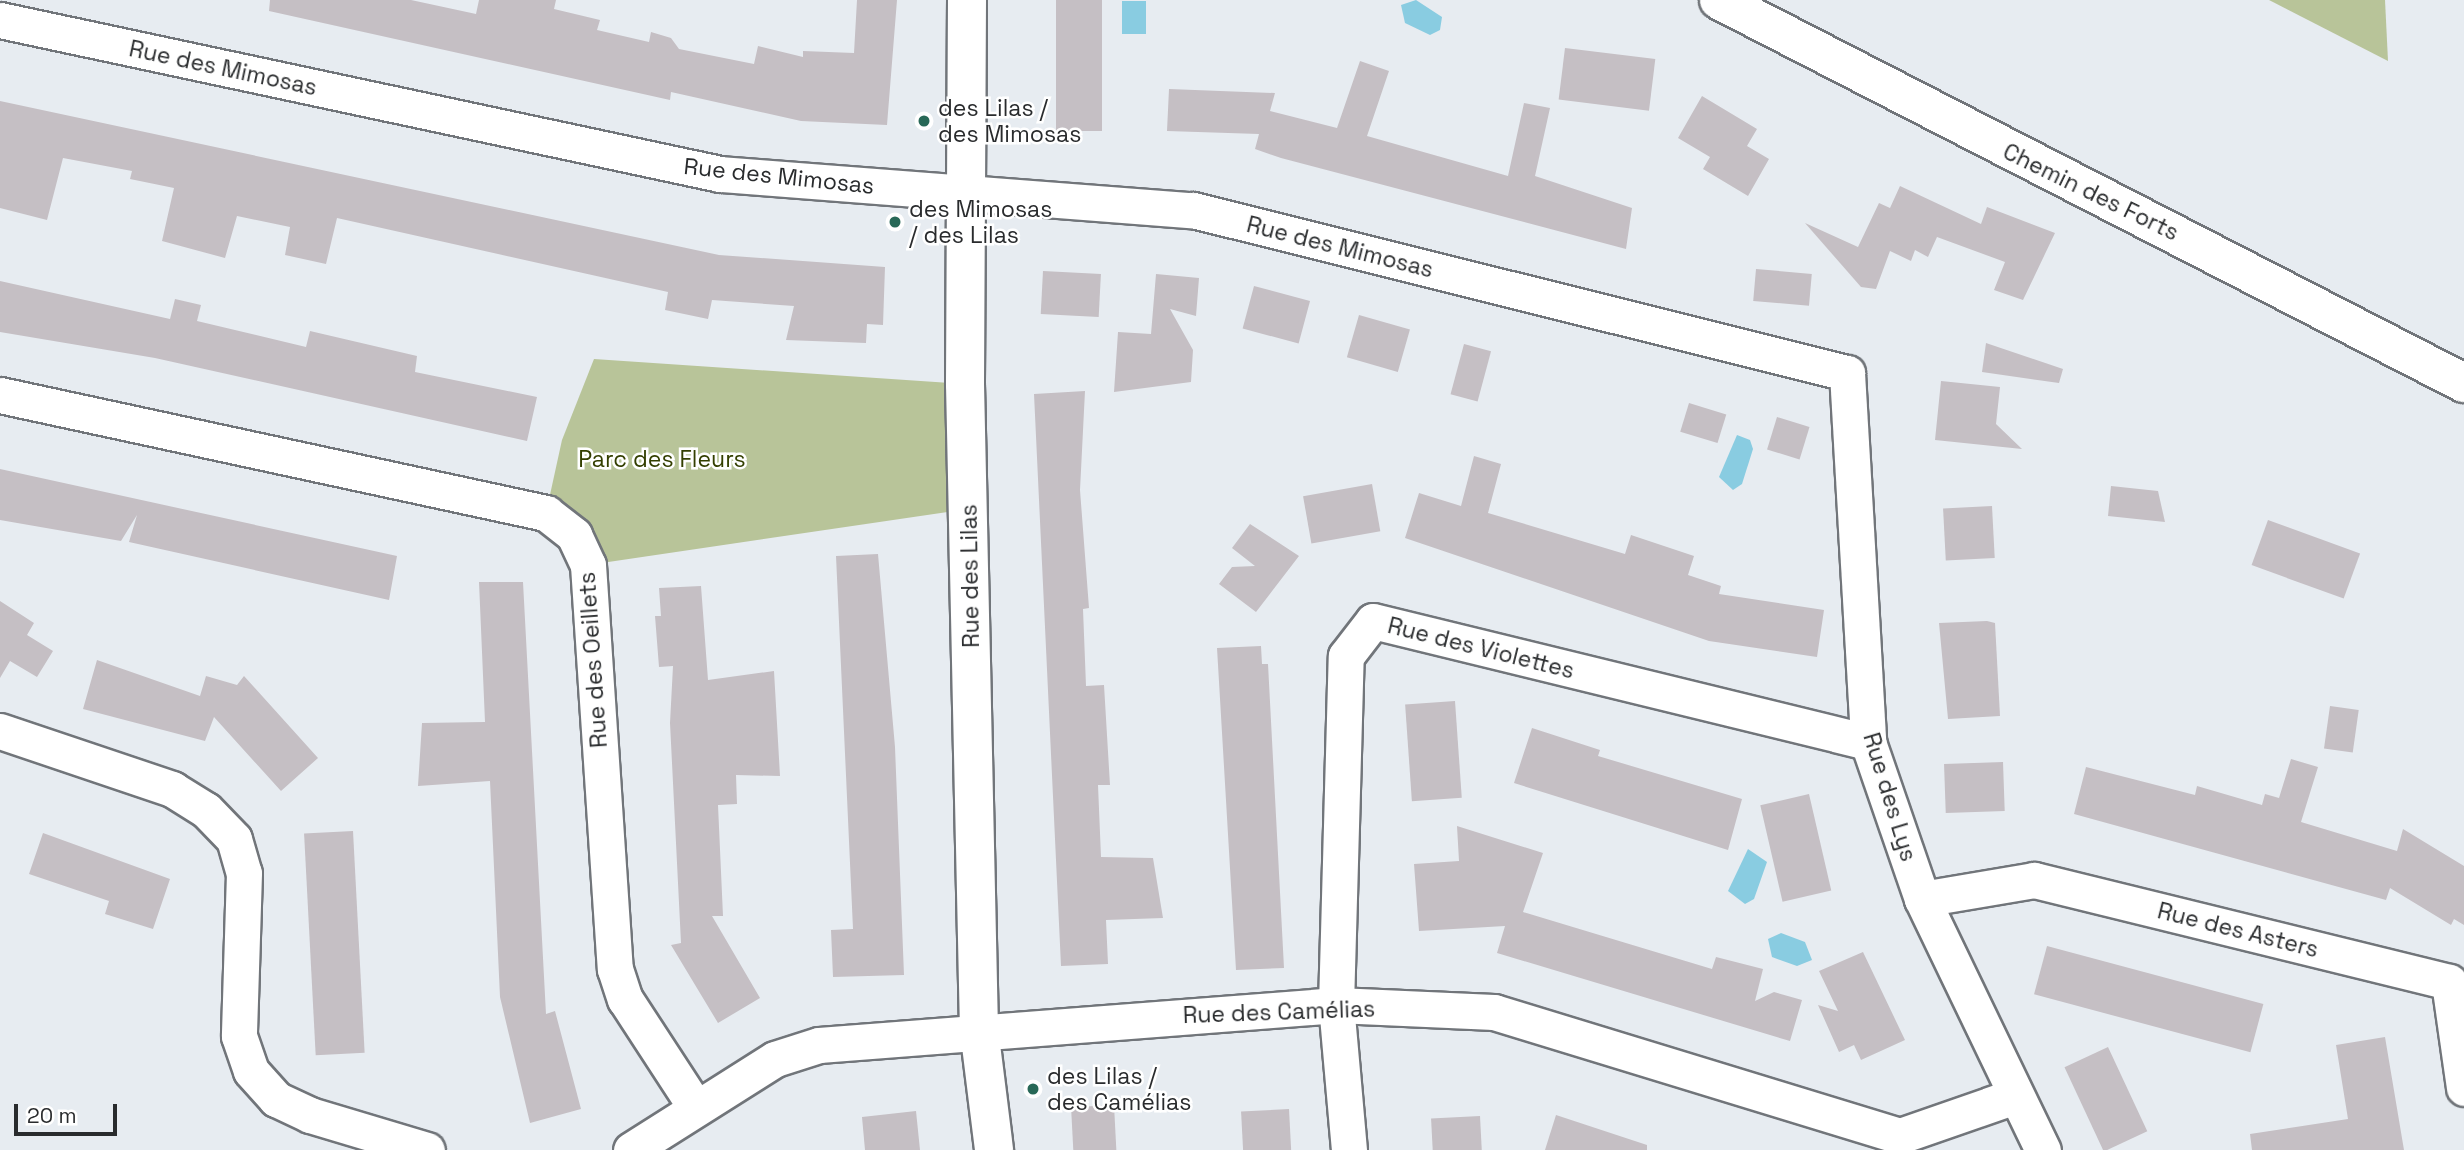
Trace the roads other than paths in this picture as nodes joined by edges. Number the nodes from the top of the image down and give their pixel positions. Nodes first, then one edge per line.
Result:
1 (967, 0) edge
2 (1719, 0) edge
3 (0, 20) edge
4 (969, 193) junction
5 (1847, 373) joint
6 (2464, 383) edge
7 (0, 396) edge
8 (0, 731) edge
9 (1868, 741) junction
10 (1922, 899) junction
11 (1336, 1005) junction
12 (979, 1029) junction
13 (2464, 1088) edge
14 (2015, 1096) junction
15 (695, 1108) junction
16 (427, 1150) edge
17 (631, 1150) edge
18 (994, 1150) edge
19 (1349, 1150) edge
20 (2043, 1150) edge

1 - 4 street, Rue des Lilas
2 - 6 street, Chemin des Forts
3 - 4 street, Rue des Mimosas
4 - 5 street, Rue des Mimosas
4 - 12 street, Rue des Lilas
5 - 9 street, Rue des Lys
7 - 15 street, Rue des Oeillets
8 - 16 street
9 - 10 street, Rue des Lys
9 - 11 street, Rue des Violettes
10 - 13 street, Rue des Asters
10 - 14 street, Rue des Lys
11 - 12 street, Rue des Camélias
11 - 14 street, Rue des Camélias
11 - 19 street, Rue des Violettes
12 - 15 street, Rue des Camélias
12 - 18 street, Rue des Lilas
14 - 20 street, Rue des Lys
15 - 17 street, Rue des Camélias

